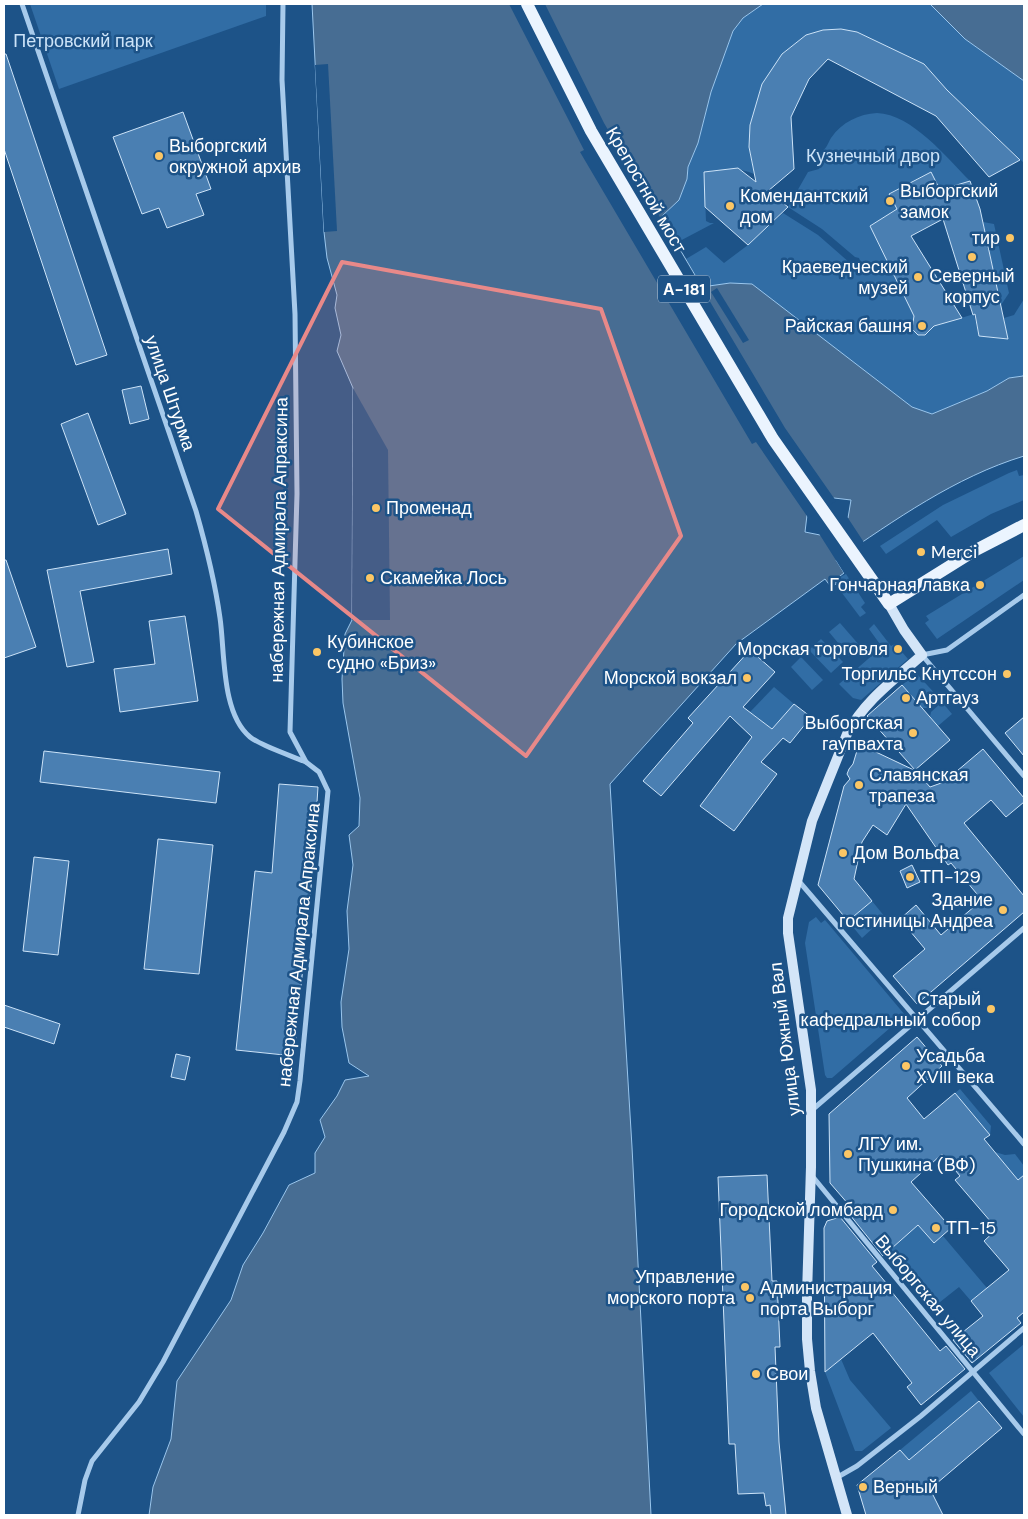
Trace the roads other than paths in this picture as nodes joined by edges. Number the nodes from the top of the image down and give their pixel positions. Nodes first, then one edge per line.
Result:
1 (22, 4) edge
2 (283, 4) edge
3 (527, 4) edge
4 (1024, 525) edge
5 (1024, 595) edge
6 (889, 604) junction
7 (922, 655) junction
8 (306, 762) junction
9 (1024, 776) edge
10 (798, 879) junction
11 (1024, 928) edge
12 (918, 1020) junction
13 (812, 1110) junction
14 (1024, 1144) edge
15 (811, 1175) junction
16 (1024, 1328) edge
17 (973, 1372) junction
18 (1024, 1434) edge
19 (835, 1478) junction
20 (78, 1515) edge
21 (847, 1515) edge

1 - 8 street, улица Штурма
2 - 8 street, набережная Адмирала Апраксина
3 - 6 main road, Крепостной мост / А-181
4 - 6 main road
5 - 7 street
6 - 7 street
7 - 9 street
7 - 10 street, улица Южный Вал
8 - 20 street, набережная Адмирала Апраксина
10 - 12 street
10 - 13 street, улица Южный Вал
11 - 12 street
12 - 13 street
12 - 14 street
13 - 15 street, улица Южный Вал
15 - 17 street, Выборгская улица
15 - 19 street, улица Южный Вал
16 - 17 street
17 - 18 street, Выборгская улица
17 - 19 street
19 - 21 street, улица Южный Вал

